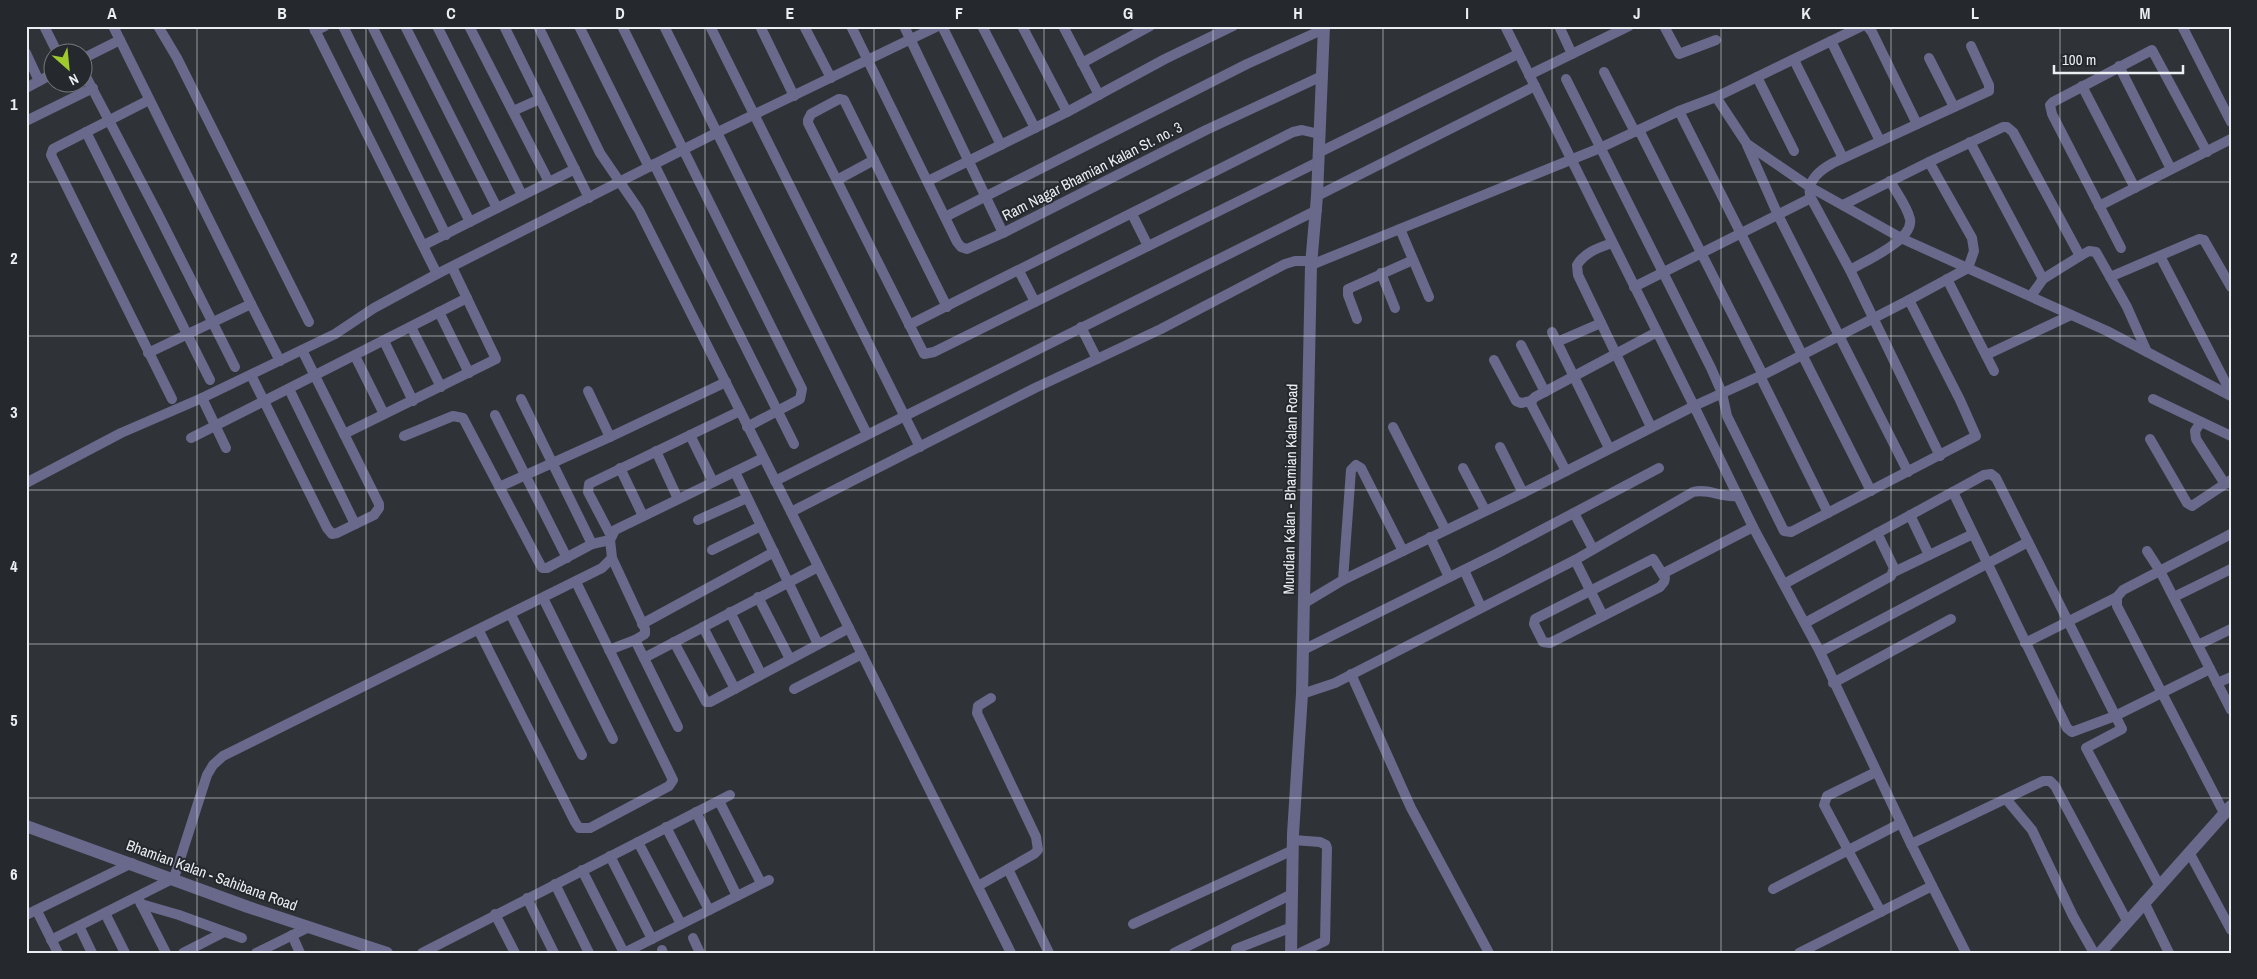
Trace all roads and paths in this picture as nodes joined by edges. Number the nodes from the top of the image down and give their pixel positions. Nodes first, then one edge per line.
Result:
1 (44, 26) edge
2 (113, 26) edge
3 (158, 26) edge
4 (325, 26) edge
5 (343, 26) edge
6 (372, 26) edge
7 (405, 26) edge
8 (437, 26) edge
9 (470, 26) edge
10 (504, 26) edge
11 (538, 26) edge
12 (580, 26) edge
13 (622, 26) edge
14 (664, 26) edge
15 (710, 26) edge
16 (760, 26) edge
17 (804, 26) edge
18 (851, 26) edge
19 (904, 26) edge
20 (938, 26) edge
21 (942, 26) edge
22 (982, 26) edge
23 (1022, 26) edge
24 (1063, 26) edge
25 (1150, 26) edge
26 (1233, 26) edge
27 (1505, 26) edge
28 (1559, 26) edge
29 (1629, 26) edge
30 (1664, 26) edge
31 (1862, 26) edge
32 (1867, 26) edge
33 (2182, 26) edge
34 (1324, 28) edge
35 (314, 29) edge
36 (1613, 30) edge
37 (120, 40) junction
38 (910, 40) junction
39 (1716, 40) dead end
40 (1831, 41) junction
41 (52, 42) edge
42 (1971, 46) dead end
43 (26, 53) edge
44 (92, 54) edge
45 (1518, 54) junction
46 (1572, 54) junction
47 (1929, 58) dead end
48 (868, 60) junction
49 (1794, 60) junction
50 (1082, 63) junction
51 (2119, 66) junction
52 (1604, 72) dead end
53 (1529, 75) junction
54 (1322, 76) junction
55 (1757, 77) junction
56 (831, 78) junction
57 (1566, 79) dead end
58 (40, 81) joint
59 (1535, 86) junction
60 (2082, 86) junction
61 (26, 88) edge
62 (93, 88) joint
63 (1099, 95) junction
64 (794, 96) junction
65 (1716, 97) junction
66 (149, 100) junction
67 (540, 100) junction
68 (1954, 106) junction
69 (513, 111) junction
70 (1679, 111) junction
71 (1067, 112) junction
72 (755, 115) junction
73 (110, 120) junction
74 (26, 122) edge
75 (2231, 122) edge
76 (1917, 124) junction
77 (1035, 128) junction
78 (1637, 131) junction
79 (86, 132) junction
80 (718, 132) junction
81 (1319, 134) junction
82 (2231, 139) edge
83 (1880, 141) junction
84 (1970, 142) junction
85 (1747, 144) junction
86 (1001, 145) junction
87 (684, 148) junction
88 (1600, 148) junction
89 (1794, 151) dead end
90 (2207, 152) junction
91 (1318, 158) junction
92 (1843, 158) junction
93 (1572, 159) junction
94 (874, 160) junction
95 (968, 162) junction
96 (1928, 162) junction
97 (652, 165) junction
98 (575, 169) junction
99 (2171, 169) junction
100 (837, 180) junction
101 (928, 181) junction
102 (1890, 181) junction
103 (549, 182) junction
104 (621, 182) junction
105 (1810, 187) junction
106 (2135, 188) junction
107 (522, 195) junction
108 (1318, 196) junction
109 (985, 197) junction
110 (589, 198) junction
111 (1811, 198) junction
112 (1844, 205) junction
113 (2099, 206) junction
114 (497, 208) junction
115 (1317, 210) junction
116 (1132, 214) junction
117 (1778, 216) junction
118 (945, 217) junction
119 (470, 222) junction
120 (1400, 229) junction
121 (1003, 233) junction
122 (1742, 234) junction
123 (446, 235) junction
124 (1903, 239) junction
125 (1612, 243) junction
126 (424, 246) junction
127 (1148, 246) junction
128 (2120, 248) dead end
129 (1703, 253) junction
130 (2080, 256) junction
131 (2160, 256) junction
132 (1413, 260) junction
133 (1312, 263) junction
134 (452, 267) junction
135 (1968, 268) junction
136 (1850, 270) junction
137 (1019, 271) junction
138 (1381, 273) junction
139 (1664, 273) junction
140 (437, 274) junction
141 (2110, 277) junction
142 (1947, 279) junction
143 (2043, 279) junction
144 (1634, 287) junction
145 (2231, 287) edge
146 (2031, 296) junction
147 (1429, 297) dead end
148 (467, 298) junction
149 (1909, 300) junction
150 (1035, 302) junction
151 (251, 304) junction
152 (947, 306) junction
153 (1395, 308) dead end
154 (439, 312) junction
155 (2071, 315) junction
156 (1357, 319) dead end
157 (1873, 319) junction
158 (309, 322) dead end
159 (212, 323) junction
160 (1601, 324) junction
161 (909, 325) junction
162 (411, 327) junction
163 (1081, 327) junction
164 (1657, 332) junction
165 (188, 335) junction
166 (1840, 335) junction
167 (384, 341) junction
168 (1521, 345) dead end
169 (302, 350) junction
170 (2147, 352) junction
171 (148, 353) junction
172 (1986, 354) junction
173 (1616, 355) junction
174 (1802, 355) junction
175 (355, 356) junction
176 (1097, 360) junction
177 (1494, 360) dead end
178 (280, 361) junction
179 (235, 367) dead end
180 (1994, 371) dead end
181 (469, 373) junction
182 (250, 375) junction
183 (315, 376) junction
184 (1761, 376) junction
185 (1574, 377) junction
186 (210, 380) dead end
187 (726, 382) junction
188 (441, 387) junction
189 (289, 389) junction
190 (588, 391) dead end
191 (1545, 392) junction
192 (1722, 393) junction
193 (2231, 394) edge
194 (202, 398) junction
195 (172, 399) dead end
196 (521, 399) dead end
197 (2153, 399) dead end
198 (413, 401) junction
199 (1532, 401) junction
200 (264, 402) junction
201 (1694, 406) junction
202 (740, 411) junction
203 (778, 411) junction
204 (384, 414) junction
205 (905, 414) junction
206 (495, 415) dead end
207 (2201, 422) junction
208 (215, 426) junction
209 (747, 427) junction
210 (1394, 427) dead end
211 (1651, 427) junction
212 (344, 434) junction
213 (867, 434) junction
214 (690, 435) junction
215 (404, 436) dead end
216 (2231, 436) edge
217 (610, 437) junction
218 (191, 438) dead end
219 (2150, 439) dead end
220 (794, 444) dead end
221 (920, 447) junction
222 (1500, 447) dead end
223 (226, 448) dead end
224 (1609, 448) junction
225 (656, 451) junction
226 (1940, 456) junction
227 (763, 458) junction
228 (552, 462) junction
229 (620, 468) junction
230 (1463, 468) dead end
231 (1659, 468) dead end
232 (1566, 471) junction
233 (734, 472) junction
234 (1908, 472) junction
235 (525, 474) junction
236 (775, 481) junction
237 (712, 482) junction
238 (2228, 482) edge
239 (26, 483) edge
240 (499, 487) junction
241 (1871, 491) junction
242 (1953, 492) junction
243 (1523, 493) junction
244 (1738, 496) junction
245 (747, 498) junction
246 (678, 499) junction
247 (1485, 510) junction
248 (791, 512) junction
249 (1574, 513) junction
250 (1828, 513) junction
251 (1910, 515) junction
252 (643, 516) junction
253 (698, 520) dead end
254 (356, 524) junction
255 (761, 526) junction
256 (1753, 527) junction
257 (1445, 529) junction
258 (1877, 533) junction
259 (1973, 534) junction
260 (2231, 534) edge
261 (610, 537) junction
262 (1430, 537) junction
263 (2028, 542) junction
264 (592, 544) junction
265 (1594, 549) junction
266 (712, 550) dead end
267 (1404, 551) junction
268 (2147, 551) dead end
269 (774, 552) junction
270 (1929, 555) junction
271 (567, 558) junction
272 (612, 558) junction
273 (1575, 560) junction
274 (1987, 564) junction
275 (818, 567) junction
276 (2231, 569) edge
277 (1464, 570) junction
278 (2160, 571) junction
279 (1894, 572) junction
280 (1664, 573) junction
281 (1450, 578) junction
282 (1343, 580) junction
283 (576, 582) junction
284 (787, 582) junction
285 (1784, 584) junction
286 (1590, 590) junction
287 (2117, 597) junction
288 (2174, 597) junction
289 (543, 598) junction
290 (758, 598) junction
291 (1303, 604) junction
292 (1481, 607) junction
293 (730, 612) junction
294 (511, 614) junction
295 (1603, 616) junction
296 (1951, 619) dead end
297 (2068, 621) junction
298 (1805, 623) junction
299 (642, 624) junction
300 (703, 627) junction
301 (849, 628) junction
302 (2231, 629) edge
303 (479, 630) junction
304 (635, 640) junction
305 (674, 642) junction
306 (2025, 643) junction
307 (818, 644) junction
308 (2198, 646) junction
309 (609, 650) junction
310 (1303, 650) junction
311 (1820, 652) junction
312 (862, 654) junction
313 (644, 658) junction
314 (790, 659) junction
315 (2210, 669) junction
316 (761, 674) junction
317 (1351, 674) junction
318 (2231, 677) edge
319 (1833, 683) junction
320 (2217, 683) junction
321 (735, 689) junction
322 (794, 689) dead end
323 (2162, 693) junction
324 (1302, 694) junction
325 (991, 698) dead end
326 (2231, 710) edge
327 (2115, 716) junction
328 (678, 727) dead end
329 (613, 739) dead end
330 (582, 755) dead end
331 (1876, 772) junction
332 (730, 795) dead end
333 (2006, 799) junction
334 (719, 801) junction
335 (2228, 809) edge
336 (696, 812) junction
337 (1901, 823) junction
338 (26, 826) edge
339 (666, 827) junction
340 (638, 842) junction
341 (1911, 844) junction
342 (1293, 845) junction
343 (1847, 851) junction
344 (2189, 852) junction
345 (610, 856) junction
346 (132, 863) junction
347 (1008, 869) junction
348 (582, 870) junction
349 (174, 878) junction
350 (555, 884) junction
351 (2159, 885) junction
352 (978, 886) junction
353 (1932, 886) junction
354 (1773, 889) dead end
355 (1292, 894) junction
356 (738, 896) junction
357 (527, 898) junction
358 (139, 900) junction
359 (2144, 902) junction
360 (709, 910) junction
361 (36, 911) junction
362 (1881, 912) junction
363 (105, 913) junction
364 (495, 914) junction
365 (26, 916) edge
366 (2126, 922) junction
367 (681, 924) junction
368 (1133, 924) dead end
369 (79, 926) junction
370 (309, 926) junction
371 (1292, 927) junction
372 (2231, 930) edge
373 (224, 932) junction
374 (292, 935) junction
375 (242, 938) dead end
376 (652, 938) junction
377 (693, 938) dead end
378 (51, 940) junction
379 (1236, 948) dead end
380 (261, 952) edge
381 (58, 953) edge
382 (92, 953) edge
383 (125, 953) edge
384 (166, 953) edge
385 (184, 953) edge
386 (300, 953) edge
387 (387, 953) edge
388 (422, 953) edge
389 (515, 953) edge
390 (554, 953) edge
391 (589, 953) edge
392 (624, 953) edge
393 (700, 953) edge
394 (1011, 953) edge
395 (1049, 953) edge
396 (1174, 953) edge
397 (1291, 953) edge
398 (1300, 953) edge
399 (1489, 953) edge
400 (1799, 953) edge
401 (1966, 953) edge
402 (2094, 953) edge
403 (2100, 953) edge
404 (2169, 953) edge

1 - 41 street
2 - 37 street
3 - 158 street
4 - 35 street
5 - 123 street
6 - 119 street
7 - 114 street
8 - 107 street
9 - 69 street
10 - 67 street
11 - 104 street
12 - 97 street
13 - 87 street
14 - 80 street
15 - 72 street
16 - 64 street
17 - 56 street
18 - 48 street
19 - 38 street, Ram Nagar Bhamian Kalan St. no. 3
20 - 38 street
21 - 86 street
22 - 77 street
23 - 71 street
24 - 50 street
25 - 50 street
26 - 63 street
27 - 45 street
28 - 46 street
29 - 36 street
30 - 39 street
31 - 40 street
32 - 76 street
33 - 75 street
34 - 54 street, Mundian Kalan - Bhamian Kalan Road
34 - 109 street
35 - 126 street
36 - 46 street
37 - 44 street
37 - 66 street
38 - 48 street
38 - 95 street, Ram Nagar Bhamian Kalan St. no. 3
40 - 49 street
40 - 83 street
42 - 68 street
43 - 58 street
45 - 53 street
45 - 91 street
46 - 53 street
47 - 68 street
48 - 56 street
48 - 101 street
49 - 55 street
49 - 92 street
50 - 63 street
51 - 60 street
51 - 90 street
51 - 99 street
52 - 78 street
53 - 59 street
54 - 81 street, Mundian Kalan - Bhamian Kalan Road
54 - 121 street, Ram Nagar Bhamian Kalan St. no. 3
55 - 65 street
55 - 89 street
56 - 64 street
57 - 88 street
58 - 61 street
59 - 93 street
59 - 108 street
60 - 106 street
60 - 113 street
62 - 73 street
62 - 74 street
63 - 71 street
64 - 72 street
65 - 70 street
65 - 85 street
66 - 73 street
66 - 151 street
67 - 69 street
67 - 98 street
68 - 76 street
69 - 103 street
70 - 78 street
70 - 122 street
71 - 77 street
72 - 80 street
72 - 205 street
73 - 79 street
73 - 159 street
76 - 83 street
77 - 86 street
78 - 88 street
78 - 129 street
79 - 165 street
79 - 171 street
80 - 87 street
80 - 213 street
81 - 91 street, Mundian Kalan - Bhamian Kalan Road
81 - 116 street
82 - 90 street
83 - 92 street
84 - 96 street
84 - 130 street
84 - 143 street
85 - 105 street
85 - 117 street
86 - 95 street
87 - 97 street
87 - 203 street
88 - 93 street
88 - 139 street
90 - 99 street
91 - 108 street, Mundian Kalan - Bhamian Kalan Road
91 - 127 street
92 - 105 street
93 - 120 street
93 - 125 street
94 - 100 street
94 - 100 street
94 - 152 street
95 - 101 street
95 - 109 street, Ram Nagar Bhamian Kalan St. no. 3
96 - 102 street
96 - 135 street
97 - 104 street
97 - 203 street
98 - 103 street
98 - 110 street
99 - 106 street
100 - 161 street
101 - 118 street
102 - 112 street
102 - 124 street
103 - 107 street
104 - 110 street
104 - 187 street
105 - 111 street
105 - 112 street
106 - 113 street
107 - 114 street
108 - 115 street, Mundian Kalan - Bhamian Kalan Road
109 - 118 street
109 - 121 street, Ram Nagar Bhamian Kalan St. no. 3
110 - 134 street
111 - 117 street
111 - 136 street
112 - 124 street
113 - 128 street
114 - 119 street
115 - 133 street, Mundian Kalan - Bhamian Kalan Road
115 - 163 street
116 - 127 street
116 - 137 street
117 - 122 street
117 - 166 street
118 - 121 street
119 - 123 street
120 - 132 street
120 - 133 street
122 - 129 street
122 - 174 street
123 - 126 street
124 - 135 street
124 - 136 street
125 - 144 street
125 - 160 street
126 - 140 street
127 - 150 street
129 - 139 street
129 - 184 street
130 - 141 street
130 - 143 street
131 - 141 street
131 - 145 street
131 - 193 street
132 - 138 street
132 - 147 street
133 - 176 street
133 - 291 street, Mundian Kalan - Bhamian Kalan Road
134 - 140 street
134 - 148 street
135 - 142 street
135 - 146 street
136 - 157 street
137 - 150 street
137 - 152 street
138 - 153 street
138 - 156 street
139 - 144 street
139 - 192 street
140 - 169 street
141 - 170 street
142 - 149 street
142 - 172 street
143 - 146 street
144 - 164 street
146 - 155 street
148 - 154 street
148 - 181 street
149 - 157 street
149 - 226 street
150 - 161 street
151 - 159 street
151 - 178 street
152 - 161 street
154 - 162 street
154 - 181 street
155 - 170 street
155 - 172 street
157 - 166 street
157 - 226 street
159 - 165 street
159 - 179 street
160 - 173 street
160 - 185 street
162 - 167 street
162 - 188 street
163 - 176 street
163 - 205 street
164 - 173 street
164 - 201 street
165 - 171 street
165 - 186 street
166 - 174 street
166 - 234 street
167 - 175 street
167 - 198 street
168 - 191 street
169 - 178 street
169 - 183 street
170 - 193 street
171 - 195 street
172 - 180 street
173 - 185 street
173 - 211 street
174 - 184 street
174 - 241 street
175 - 183 street
175 - 204 street
176 - 221 street
177 - 199 street
178 - 182 street
181 - 188 street
182 - 194 street
182 - 200 street
183 - 189 street
183 - 212 street
184 - 192 street
184 - 250 street
185 - 191 street
185 - 224 street
187 - 202 street
187 - 217 street
188 - 198 street
189 - 200 street
189 - 254 street
190 - 217 street
191 - 199 street
192 - 201 street
192 - 250 street
194 - 208 street
194 - 239 street
196 - 228 street
197 - 207 street
198 - 204 street
199 - 232 street
200 - 208 street
200 - 254 street
201 - 211 street
201 - 244 street
202 - 209 street
202 - 214 street
203 - 209 street
203 - 220 street
204 - 212 street
205 - 213 street
205 - 221 street
206 - 235 street
207 - 216 street
207 - 238 street
208 - 218 street
208 - 223 street
209 - 227 street
210 - 257 street
211 - 224 street
212 - 254 street
213 - 236 street
214 - 225 street
214 - 237 street
215 - 240 street
217 - 228 street
219 - 238 street
221 - 248 street
222 - 243 street
224 - 232 street
225 - 229 street
225 - 246 street
226 - 234 street
227 - 233 street
227 - 236 street
228 - 235 street
228 - 264 street
229 - 252 street
229 - 261 street
230 - 247 street
231 - 249 street
232 - 243 street
233 - 237 street
233 - 245 street
234 - 241 street
235 - 240 street
235 - 271 street
236 - 248 street
237 - 246 street
240 - 271 street
241 - 250 street
242 - 251 street
242 - 259 street
242 - 263 street
243 - 247 street
244 - 256 street
244 - 265 street
245 - 253 street
245 - 255 street
246 - 252 street
247 - 257 street
248 - 275 street
249 - 265 street
249 - 277 street
251 - 258 street
251 - 270 street
252 - 261 street
255 - 266 street
255 - 269 street
256 - 280 street
256 - 285 street
257 - 262 street
258 - 279 street
258 - 285 street
259 - 270 street
259 - 274 street
260 - 278 street
261 - 264 street
261 - 272 street
262 - 267 street
262 - 281 street
263 - 274 street
263 - 297 street
264 - 271 street
265 - 273 street
267 - 282 street
267 - 282 street
268 - 278 street
269 - 284 street
269 - 299 street
270 - 279 street
272 - 283 street
272 - 299 street
273 - 286 street
273 - 292 street
274 - 306 street
274 - 311 street
275 - 284 street
275 - 301 street
276 - 288 street
277 - 281 street
277 - 292 street
278 - 287 street
278 - 288 street
279 - 298 street
280 - 286 street
280 - 295 street
281 - 310 street
282 - 291 street
283 - 289 street
283 - 309 street
284 - 290 street
284 - 307 street
285 - 298 street
286 - 295 street
286 - 295 street
287 - 297 street
287 - 323 street
288 - 308 street
289 - 294 street
289 - 329 street
290 - 293 street
290 - 314 street
291 - 310 street, Mundian Kalan - Bhamian Kalan Road
292 - 317 street
293 - 300 street
293 - 316 street
294 - 303 street
294 - 330 street
296 - 319 street
297 - 306 street
297 - 327 street
298 - 311 street
299 - 304 street
300 - 305 street
300 - 321 street
301 - 307 street
301 - 312 street
302 - 308 street
303 - 309 street
303 - 349 street
304 - 309 street
304 - 313 street
305 - 313 street
305 - 321 street
306 - 327 street
307 - 314 street
308 - 315 street
310 - 324 street, Mundian Kalan - Bhamian Kalan Road
311 - 319 street
312 - 322 street
312 - 352 street
313 - 328 street
314 - 316 street
315 - 320 street
315 - 323 street
316 - 321 street
317 - 324 street
317 - 399 street
318 - 320 street
319 - 331 street
320 - 326 street
323 - 327 street
323 - 335 street
324 - 342 street, Mundian Kalan - Bhamian Kalan Road
325 - 347 street
327 - 351 street
331 - 337 street
331 - 343 street
332 - 334 street
333 - 341 street
333 - 366 street
333 - 402 street
334 - 336 street
334 - 356 street
335 - 344 street
336 - 339 street
336 - 356 street
337 - 341 street
337 - 343 street
338 - 346 street, Bhamian Kalan - Sahibana Road
339 - 340 street
339 - 360 street
340 - 345 street
340 - 367 street
341 - 353 street
342 - 355 street, Mundian Kalan - Bhamian Kalan Road
342 - 368 street
342 - 398 street
343 - 354 street
343 - 362 street
344 - 351 street
344 - 372 street
345 - 348 street
345 - 376 street
346 - 349 street, Bhamian Kalan - Sahibana Road
346 - 361 street
347 - 352 street
347 - 395 street
348 - 350 street
348 - 392 street
349 - 358 street
349 - 370 street, Bhamian Kalan - Sahibana Road
350 - 357 street
350 - 391 street
351 - 359 street
352 - 394 street
353 - 362 street
353 - 401 street
355 - 371 street, Mundian Kalan - Bhamian Kalan Road
355 - 396 street
356 - 360 street
357 - 364 street
357 - 390 street
358 - 363 street
358 - 373 street
358 - 384 street
359 - 366 street
359 - 404 street
360 - 367 street
361 - 365 street
361 - 378 street
362 - 400 street
363 - 369 street
363 - 383 street
364 - 388 street
364 - 389 street
366 - 403 street
367 - 376 street
369 - 378 street
369 - 382 street
370 - 374 street
370 - 387 street, Bhamian Kalan - Sahibana Road
371 - 379 street
371 - 397 street, Mundian Kalan - Bhamian Kalan Road
373 - 375 street
373 - 385 street
374 - 380 street
374 - 386 street
376 - 392 street
377 - 393 street
378 - 381 street

